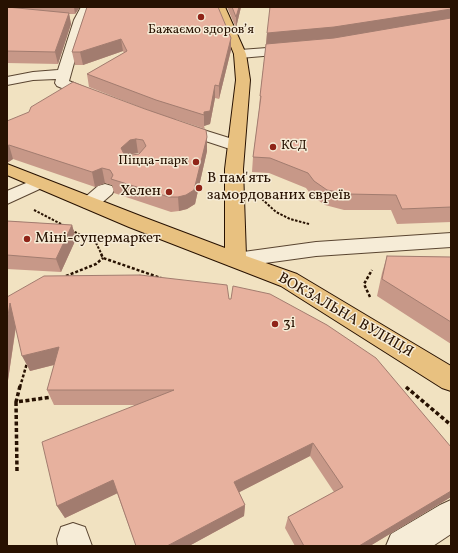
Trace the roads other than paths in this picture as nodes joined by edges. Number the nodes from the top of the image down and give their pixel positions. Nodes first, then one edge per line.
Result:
1 (86, 7) edge
2 (220, 7) edge
3 (66, 19) edge
4 (80, 20) junction
5 (305, 48) edge
6 (240, 54) junction
7 (64, 74) junction
8 (7, 81) edge
9 (110, 102) edge
10 (168, 123) edge
11 (236, 146) junction
12 (7, 170) edge
13 (38, 183) junction
14 (105, 190) dead end
15 (8, 198) edge
16 (90, 203) junction
17 (451, 240) edge
18 (236, 260) junction
19 (451, 380) edge
20 (451, 516) edge
21 (403, 546) edge

1 - 4 street
2 - 6 main road
3 - 4 street
4 - 7 street
5 - 6 street
6 - 11 main road
7 - 8 street
7 - 9 street
10 - 11 street
11 - 18 main road
12 - 13 main road, ВОКЗАЛЬНА ВУЛИЦЯ
13 - 15 street
13 - 16 main road, ВОКЗАЛЬНА ВУЛИЦЯ
14 - 16 street
16 - 18 main road, ВОКЗАЛЬНА ВУЛИЦЯ
17 - 18 street
18 - 19 main road, ВОКЗАЛЬНА ВУЛИЦЯ
20 - 21 street

